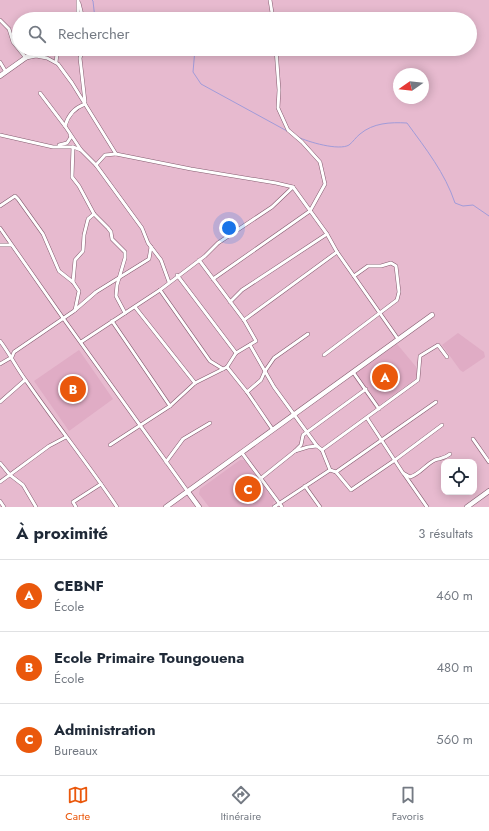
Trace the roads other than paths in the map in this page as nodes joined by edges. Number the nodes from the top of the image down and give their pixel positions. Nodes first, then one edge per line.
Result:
1 (78, 0) edge
2 (270, 0) edge
3 (78, 12) edge
4 (81, 12) edge
5 (272, 12) edge
6 (0, 20) edge
7 (12, 39) edge
8 (29, 56) edge
9 (57, 56) edge
10 (81, 56) edge
11 (277, 56) edge
12 (26, 58) junction
13 (0, 62) edge
14 (56, 62) junction
15 (6, 72) junction
16 (0, 76) edge
17 (40, 93) dead end
18 (85, 104) junction
19 (65, 126) junction
20 (70, 134) junction
21 (0, 135) edge
22 (53, 147) junction
23 (73, 147) junction
24 (81, 150) junction
25 (116, 154) junction
26 (96, 164) junction
27 (293, 187) junction
28 (0, 206) edge
29 (310, 211) junction
30 (94, 214) junction
31 (0, 228) edge
32 (326, 234) junction
33 (0, 245) edge
34 (11, 245) junction
35 (150, 247) junction
36 (337, 252) junction
37 (199, 260) junction
38 (177, 275) junction
39 (354, 276) junction
40 (120, 277) junction
41 (214, 279) junction
42 (73, 282) junction
43 (169, 282) junction
44 (160, 290) junction
45 (230, 302) junction
46 (135, 307) junction
47 (75, 310) junction
48 (125, 313) junction
49 (379, 313) junction
50 (432, 315) dead end
51 (63, 318) junction
52 (244, 320) junction
53 (112, 321) junction
54 (308, 334) dead end
55 (398, 339) junction
56 (0, 341) edge
57 (81, 342) junction
58 (250, 345) junction
59 (236, 353) junction
60 (324, 354) dead end
61 (12, 357) junction
62 (447, 358) dead end
63 (0, 364) edge
64 (227, 367) junction
65 (223, 369) junction
66 (265, 371) junction
67 (353, 372) junction
68 (25, 380) junction
69 (194, 383) junction
70 (366, 389) junction
71 (247, 392) junction
72 (0, 402) edge
73 (436, 402) dead end
74 (170, 406) junction
75 (379, 409) junction
76 (293, 414) junction
77 (367, 418) junction
78 (210, 423) dead end
79 (442, 425) dead end
80 (140, 426) junction
81 (273, 430) junction
82 (307, 432) junction
83 (66, 437) junction
84 (473, 439) dead end
85 (381, 440) junction
86 (110, 445) dead end
87 (317, 446) junction
88 (322, 450) junction
89 (295, 451) junction
90 (242, 453) junction
91 (450, 454) dead end
92 (395, 460) junction
93 (166, 462) junction
94 (489, 462) edge
95 (0, 463) edge
96 (330, 470) junction
97 (336, 472) junction
98 (403, 473) junction
99 (10, 475) junction
100 (260, 479) junction
101 (0, 482) edge
102 (101, 484) junction
103 (305, 486) junction
104 (489, 491) edge
105 (188, 492) junction
106 (0, 501) edge
107 (279, 503) junction
108 (4, 507) edge
109 (36, 507) edge
110 (76, 507) edge
111 (117, 507) edge
112 (166, 507) edge
113 (199, 507) edge
114 (274, 507) edge
115 (282, 507) edge
116 (320, 507) edge
117 (427, 507) edge
118 (467, 507) edge

1 - 3 street
1 - 4 street
2 - 5 street
6 - 7 street
8 - 12 street
9 - 14 street
10 - 18 street
11 - 29 street
12 - 14 street
12 - 15 street
13 - 15 street
14 - 18 street
15 - 16 street
17 - 19 street
18 - 19 street
18 - 25 street
19 - 20 street
20 - 22 street
20 - 24 street
21 - 22 street
22 - 23 street
23 - 24 street
23 - 30 street
24 - 26 street
25 - 26 street
25 - 27 street
26 - 35 street
27 - 29 street
27 - 37 street
28 - 42 street
29 - 32 street
29 - 41 street
30 - 40 street
30 - 42 street
31 - 34 street
32 - 36 street
32 - 45 street
33 - 34 street
34 - 51 street
35 - 40 street
35 - 43 street
36 - 39 street
36 - 52 street
37 - 38 street
37 - 41 street
38 - 43 street
38 - 59 street
39 - 49 street
39 - 49 street
40 - 47 street
40 - 48 street
41 - 45 street
42 - 47 street
43 - 44 street
44 - 46 street
44 - 65 street
45 - 52 street
46 - 48 street
46 - 69 street
47 - 51 street
48 - 53 street
49 - 55 street
49 - 60 street
50 - 55 street
51 - 57 street
51 - 61 street
52 - 58 street
53 - 57 street
53 - 74 street
54 - 66 street
55 - 67 street
56 - 61 street
57 - 80 street
58 - 59 street
58 - 66 street
59 - 64 street
61 - 63 street
61 - 68 street
62 - 75 street
64 - 65 street
64 - 71 street
65 - 69 street
66 - 71 street
66 - 76 street
67 - 70 street
67 - 76 street
68 - 72 street
68 - 83 street
69 - 74 street
70 - 75 street
70 - 82 street
71 - 81 street
73 - 85 street
74 - 80 street
75 - 77 street
76 - 81 street
76 - 82 street
77 - 85 street
77 - 88 street
78 - 93 street
79 - 92 street
80 - 86 street
80 - 93 street
81 - 90 street
82 - 87 street
82 - 89 street
83 - 99 street
83 - 102 street
84 - 94 street
85 - 92 street
85 - 97 street
87 - 88 street
87 - 89 street
88 - 96 street
89 - 100 street
90 - 100 street
90 - 105 street
91 - 98 street
92 - 97 street
92 - 98 street
93 - 105 street
95 - 99 street
96 - 97 street
96 - 103 street
98 - 117 street
99 - 101 street
99 - 109 street
100 - 107 street
102 - 110 street
102 - 111 street
103 - 107 street
103 - 116 street
104 - 118 street
105 - 112 street
105 - 113 street
106 - 108 street
107 - 114 street
107 - 115 street

